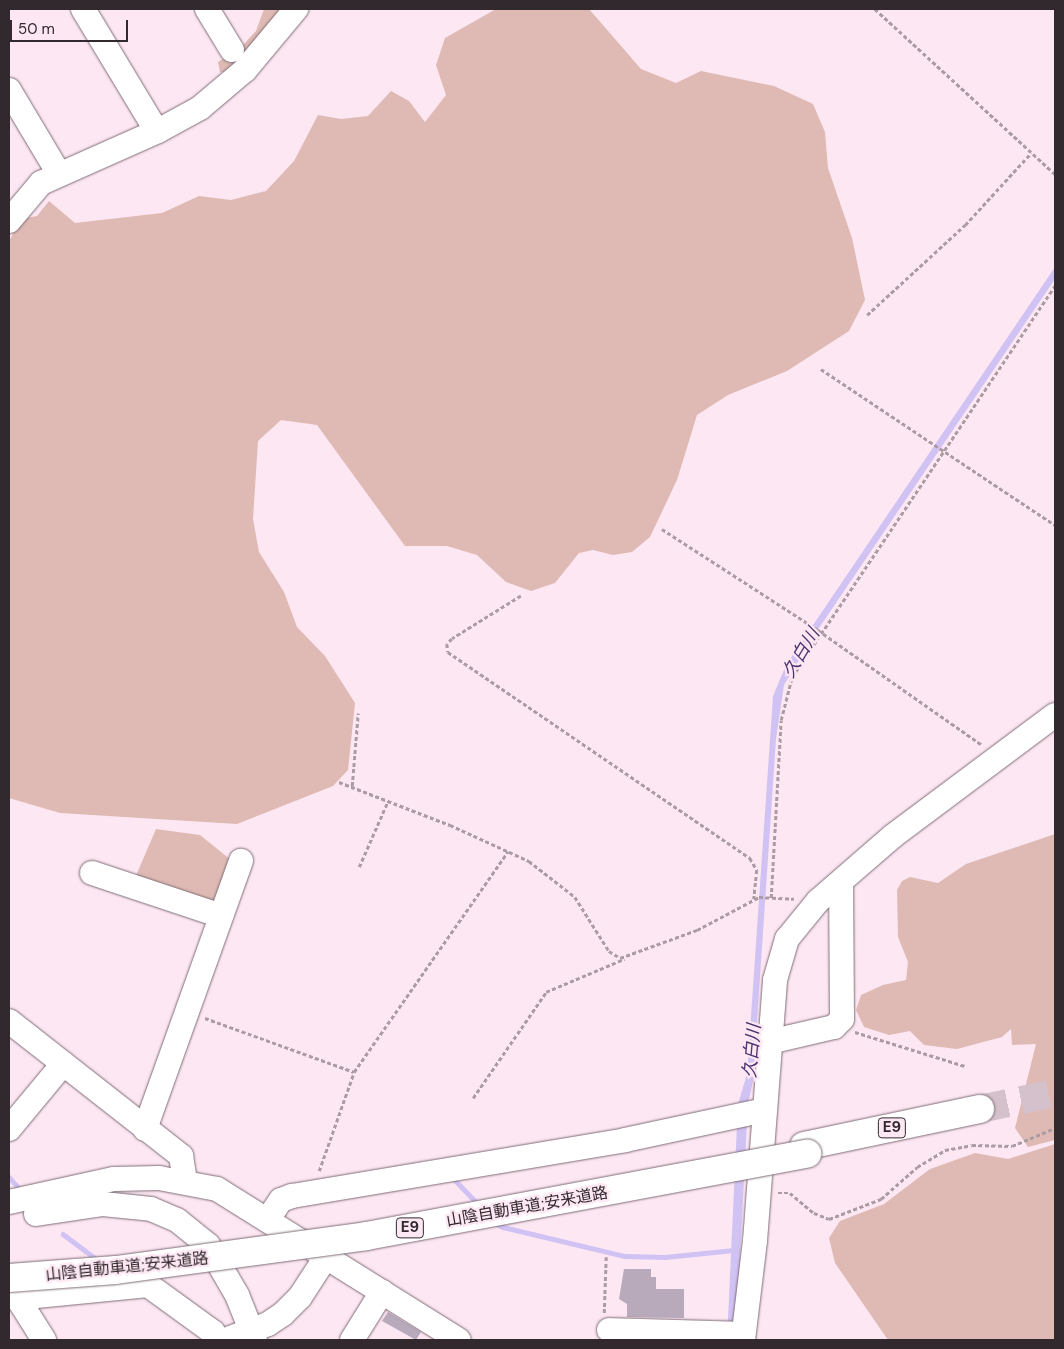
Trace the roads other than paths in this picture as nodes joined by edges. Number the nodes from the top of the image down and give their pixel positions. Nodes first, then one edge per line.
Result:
1 (83, 9) edge
2 (207, 9) edge
3 (296, 9) edge
4 (232, 50) dead end
5 (9, 90) edge
6 (153, 125) dead end
7 (59, 174) junction
8 (9, 220) edge
9 (1055, 715) edge
10 (240, 861) dead end
11 (92, 873) dead end
12 (841, 883) junction
13 (221, 916) junction
14 (9, 1021) edge
15 (769, 1042) junction
16 (63, 1064) junction
17 (765, 1110) junction
18 (981, 1114) tunnel mouth
19 (145, 1129) junction
20 (9, 1130) edge
21 (805, 1150) junction
22 (184, 1180) junction
23 (9, 1202) edge
24 (9, 1218) edge
25 (268, 1219) junction
26 (326, 1257) junction
27 (9, 1269) edge
28 (11, 1287) edge
29 (382, 1292) junction
30 (606, 1326) road end
31 (737, 1335) edge
32 (253, 1336) edge
33 (44, 1340) edge
34 (216, 1340) edge
35 (225, 1340) edge
36 (352, 1340) edge
37 (459, 1340) edge

1 - 6 street
2 - 4 street
3 - 7 street
5 - 7 street
7 - 8 street
9 - 12 street
10 - 13 street
11 - 13 street
12 - 15 street
12 - 15 street
13 - 19 street
14 - 16 street
15 - 17 street
16 - 19 street
16 - 20 street
17 - 25 street
17 - 31 street
18 - 21 highway, 山陰自動車道;安来道路 / E9
19 - 22 street
21 - 27 highway, 山陰自動車道;安来道路 / E9
21 - 28 highway, 山陰自動車道;安来道路 / E9, bridge
22 - 23 street
22 - 25 street
24 - 32 street
25 - 26 street
26 - 29 street
26 - 32 street
28 - 33 street
28 - 34 street
29 - 36 street
29 - 37 street
30 - 31 street
32 - 35 street

